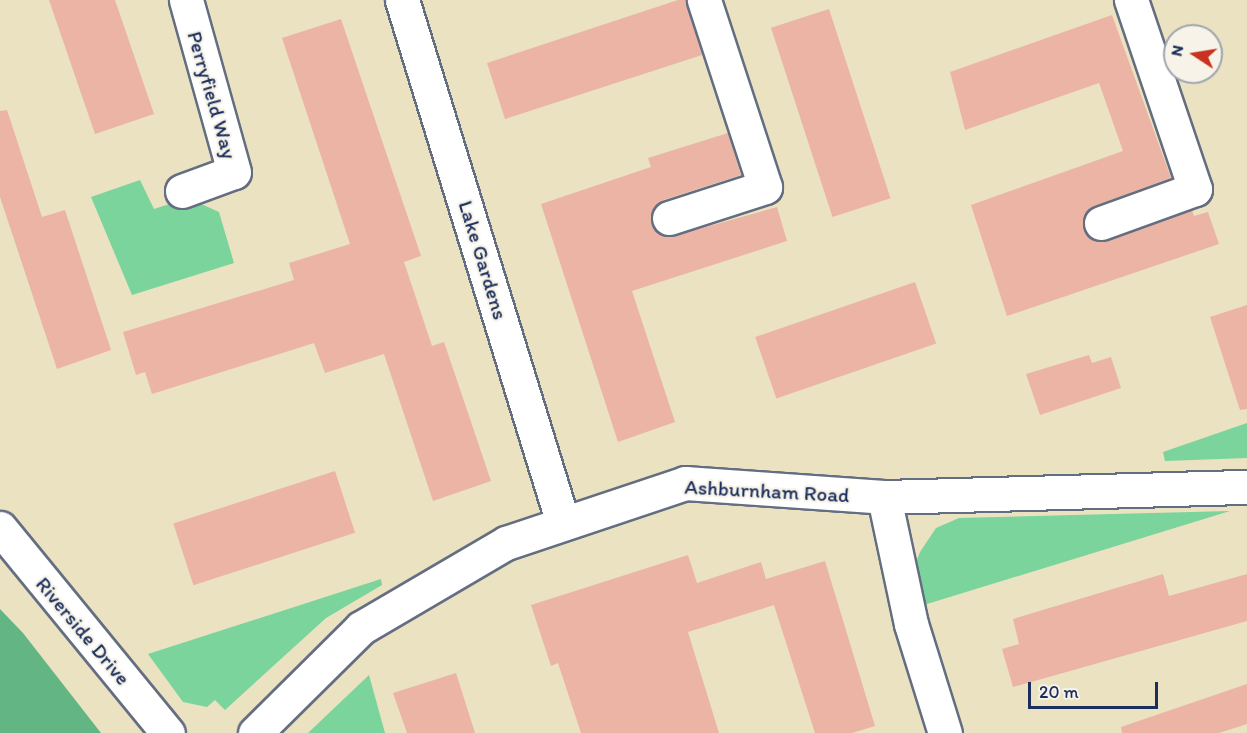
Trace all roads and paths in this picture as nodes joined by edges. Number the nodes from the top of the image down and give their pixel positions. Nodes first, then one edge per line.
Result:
1 (186, 0) edge
2 (402, 0) edge
3 (704, 0) edge
4 (1131, 0) edge
5 (183, 191) dead end
6 (669, 218) dead end
7 (1101, 223) dead end
8 (1247, 487) edge
9 (884, 497) junction
10 (562, 520) junction
11 (0, 528) edge
12 (168, 733) edge
13 (255, 733) edge
14 (945, 733) edge

1 - 5 street, Perryfield Way
2 - 10 street, Lake Gardens
3 - 6 street
4 - 7 street
8 - 9 street, Ashburnham Road
9 - 10 street, Ashburnham Road
9 - 14 street
10 - 13 street, Ashburnham Road
11 - 12 street, Riverside Drive

